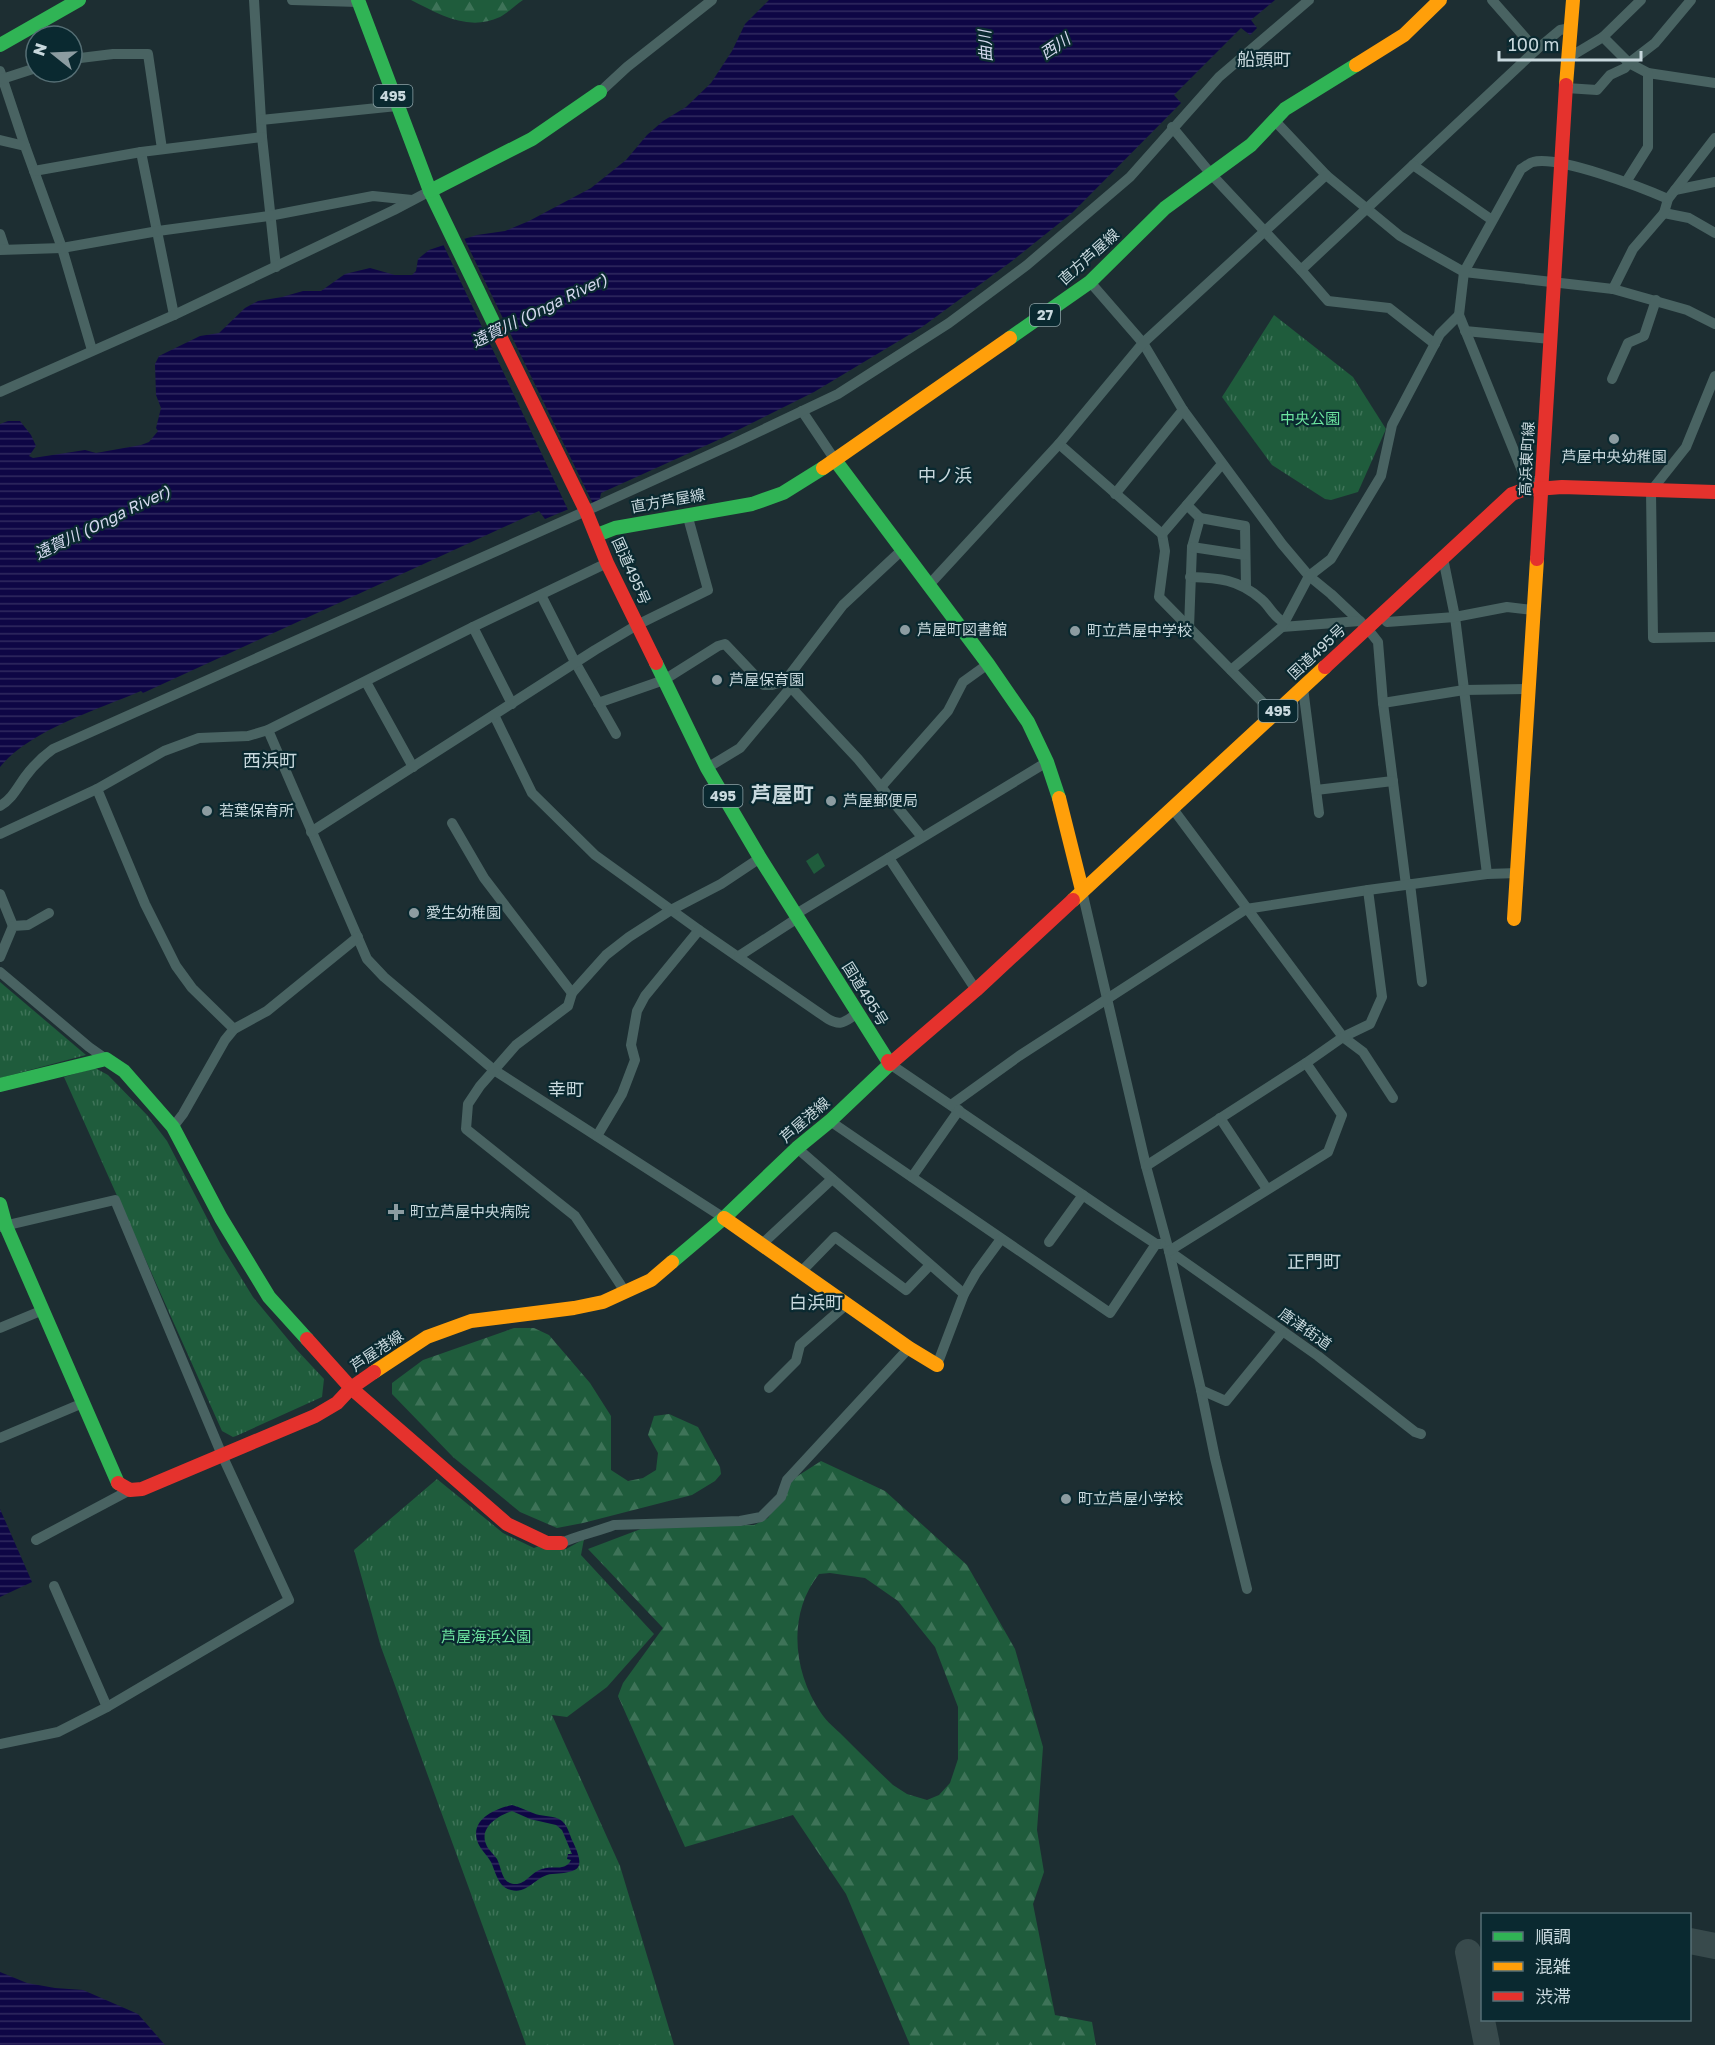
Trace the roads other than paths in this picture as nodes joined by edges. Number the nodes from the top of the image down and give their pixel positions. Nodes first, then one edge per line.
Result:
1 (79, 0) edge
2 (254, 0) edge
3 (292, 0) edge
4 (712, 0) edge
5 (1309, 0) edge
6 (1440, 0) edge
7 (1492, 0) edge
8 (1574, 0) edge
9 (1641, 0) edge
10 (1691, 0) edge
11 (358, 1) edge
12 (1571, 28) junction
13 (1603, 37) junction
14 (0, 45) edge
15 (1536, 51) junction
16 (84, 58) edge
17 (1568, 58) junction
18 (1629, 63) junction
19 (24, 70) edge
20 (1648, 73) junction
21 (1, 75) edge
22 (1715, 83) edge
23 (1566, 88) junction
24 (600, 92) joint
25 (397, 106) junction
26 (261, 120) junction
27 (1275, 121) junction
28 (1172, 127) junction
29 (262, 137) junction
30 (1715, 138) edge
31 (0, 140) edge
32 (25, 146) junction
33 (162, 149) junction
34 (141, 152) junction
35 (1560, 163) junction
36 (1413, 165) junction
37 (34, 171) junction
38 (1211, 174) junction
39 (1326, 175) junction
40 (1626, 182) junction
41 (1715, 182) edge
42 (430, 191) junction
43 (1672, 194) junction
44 (413, 200) junction
45 (1368, 209) junction
46 (1664, 213) junction
47 (269, 216) junction
48 (1492, 220) junction
49 (158, 231) junction
50 (1264, 232) junction
51 (1715, 233) edge
52 (0, 234) edge
53 (62, 248) junction
54 (2, 250) edge
55 (276, 267) junction
56 (1301, 270) junction
57 (1464, 272) junction
58 (1553, 281) junction
59 (1090, 282) junction
60 (1613, 289) junction
61 (1656, 300) junction
62 (174, 315) junction
63 (1459, 315) junction
64 (1715, 324) edge
65 (1466, 331) junction
66 (1550, 339) junction
67 (1143, 343) junction
68 (1435, 344) junction
69 (92, 350) junction
70 (1715, 376) edge
71 (1612, 380) dead end
72 (0, 392) edge
73 (802, 411) junction
74 (1183, 411) junction
75 (1059, 444) junction
76 (835, 460) junction
77 (1222, 464) junction
78 (1542, 488) junction
79 (1651, 491) junction
80 (1715, 492) edge
81 (1115, 494) junction
82 (1187, 506) junction
83 (586, 511) junction
84 (687, 514) junction
85 (1200, 518) junction
86 (1162, 534) junction
87 (597, 535) junction
88 (1192, 547) junction
89 (902, 550) junction
90 (1245, 555) junction
91 (1443, 558) junction
92 (607, 563) junction
93 (1309, 576) junction
94 (1190, 577) junction
95 (928, 586) junction
96 (1246, 587) junction
97 (541, 595) junction
98 (1533, 610) junction
99 (1381, 615) junction
100 (1455, 617) junction
101 (637, 625) junction
102 (1283, 625) junction
103 (1363, 625) junction
104 (473, 627) junction
105 (1189, 628) junction
106 (1715, 637) edge
107 (575, 662) junction
108 (988, 664) junction
109 (1231, 670) junction
110 (664, 680) junction
111 (366, 682) junction
112 (788, 684) junction
113 (1302, 688) junction
114 (1528, 689) junction
115 (1464, 690) junction
116 (598, 703) junction
117 (1383, 703) junction
118 (512, 704) junction
119 (1274, 714) junction
120 (494, 715) junction
121 (268, 730) junction
122 (616, 734) dead end
123 (1047, 762) junction
124 (413, 767) junction
125 (707, 768) junction
126 (1393, 781) junction
127 (881, 788) junction
128 (97, 789) junction
129 (1316, 790) junction
130 (0, 806) edge
131 (1173, 809) junction
132 (1318, 813) dead end
133 (452, 824) dead end
134 (311, 831) junction
135 (0, 834) edge
136 (922, 837) junction
137 (760, 858) junction
138 (889, 858) junction
139 (1518, 873) junction
140 (1487, 874) junction
141 (1408, 885) junction
142 (1082, 890) junction
143 (1368, 890) junction
144 (0, 894) edge
145 (1246, 909) junction
146 (671, 910) junction
147 (49, 913) dead end
148 (796, 914) junction
149 (1514, 919) dead end
150 (13, 926) junction
151 (699, 930) junction
152 (358, 937) junction
153 (739, 956) junction
154 (0, 957) edge
155 (0, 972) edge
156 (1422, 982) dead end
157 (976, 990) junction
158 (572, 993) junction
159 (1107, 1000) junction
160 (858, 1013) junction
161 (234, 1029) junction
162 (1343, 1037) junction
163 (105, 1059) junction
164 (1306, 1063) junction
165 (890, 1064) junction
166 (495, 1070) junction
167 (0, 1085) edge
168 (1393, 1098) dead end
169 (955, 1108) junction
170 (1220, 1118) junction
171 (830, 1121) junction
172 (173, 1127) junction
173 (597, 1136) junction
174 (797, 1148) junction
175 (1146, 1166) junction
176 (912, 1177) junction
177 (832, 1179) junction
178 (1268, 1189) junction
179 (1083, 1195) junction
180 (0, 1204) edge
181 (724, 1218) junction
182 (3, 1226) edge
183 (1001, 1239) junction
184 (1049, 1242) dead end
185 (762, 1244) junction
186 (1164, 1246) junction
187 (930, 1265) junction
188 (801, 1272) junction
189 (626, 1293) junction
190 (964, 1294) junction
191 (847, 1304) junction
192 (43, 1310) junction
193 (0, 1328) edge
194 (1282, 1332) junction
195 (909, 1348) junction
196 (937, 1365) joint
197 (351, 1388) junction
198 (769, 1388) dead end
199 (1201, 1390) junction
200 (83, 1403) junction
201 (1421, 1434) dead end
202 (0, 1438) edge
203 (222, 1455) junction
204 (130, 1490) junction
205 (36, 1540) dead end
206 (561, 1543) joint
207 (54, 1586) dead end
208 (1246, 1589) dead end
209 (107, 1707) junction
210 (0, 1744) edge

1 - 14 main road
2 - 26 street
3 - 11 street
4 - 24 street
5 - 28 street
6 - 27 main road, 直方芦屋線 / 27
7 - 15 street
8 - 12 main road, 高浜東町線
9 - 13 street
10 - 18 street
11 - 25 main road, 国道495号 / 495
12 - 15 street
12 - 17 main road, 高浜東町線
13 - 17 street
13 - 18 street
15 - 36 street
16 - 33 street
17 - 23 main road, 高浜東町線
18 - 20 street
18 - 23 street
19 - 21 street
20 - 22 street
20 - 40 street
21 - 32 street
23 - 35 main road, 高浜東町線
24 - 42 main road
25 - 26 street
25 - 42 main road, 国道495号 / 495
26 - 29 street
27 - 38 main road, 直方芦屋線 / 27
27 - 39 street
28 - 38 street
28 - 73 street
29 - 33 street
29 - 47 street
30 - 43 street
31 - 32 street
32 - 37 street
33 - 34 street
34 - 37 street
34 - 49 street
35 - 40 street
35 - 48 street
35 - 58 main road, 高浜東町線
36 - 45 street
36 - 48 street
37 - 53 street
38 - 50 street
38 - 59 main road, 直方芦屋線 / 27
39 - 45 street
39 - 50 street
40 - 43 street
41 - 43 street
42 - 44 street
42 - 83 main road, 国道495号 / 495
43 - 46 street
44 - 47 street
44 - 55 street
45 - 56 street
45 - 57 street
46 - 51 street
46 - 60 street
47 - 49 street
47 - 55 street
48 - 57 street
49 - 53 street
49 - 62 street
50 - 56 street
50 - 67 street
52 - 54 street
53 - 54 street
53 - 69 street
55 - 62 street
56 - 68 street
57 - 58 street
57 - 63 street
58 - 60 street
58 - 66 main road, 高浜東町線
59 - 67 street
59 - 76 main road, 直方芦屋線 / 27
60 - 61 street
61 - 64 street
61 - 71 street
62 - 69 street
63 - 65 street
63 - 68 street
65 - 66 street
65 - 78 street
66 - 78 main road, 高浜東町線
67 - 74 street
67 - 75 street
68 - 93 street
69 - 72 street
70 - 79 street
73 - 76 street
73 - 83 street
74 - 77 street
74 - 81 street
75 - 81 street
75 - 95 street
76 - 84 main road, 直方芦屋線 / 27
76 - 89 main road
77 - 82 street
77 - 93 street
78 - 79 main road, 国道495号 / 495
78 - 91 main road, 国道495号 / 495
78 - 98 main road, 高浜東町線
79 - 80 main road, 国道495号 / 495
79 - 106 street
81 - 86 street
82 - 85 street
82 - 86 street
83 - 87 main road, 国道495号 / 495
83 - 130 street
84 - 87 main road, 直方芦屋線 / 27
84 - 101 street
85 - 88 street
85 - 90 street
86 - 105 street
87 - 92 main road, 国道495号 / 495
88 - 90 street
88 - 94 street
89 - 95 main road
89 - 112 street
90 - 96 street
91 - 99 main road, 国道495号 / 495
91 - 100 street
92 - 97 street
92 - 101 main road, 国道495号 / 495
93 - 102 street
93 - 103 street
94 - 96 street
94 - 105 street
95 - 108 main road
96 - 102 street
97 - 104 street
97 - 107 street
98 - 100 street
98 - 114 main road, 高浜東町線
99 - 100 street
99 - 103 main road, 国道495号 / 495
100 - 115 street
101 - 107 street
101 - 110 main road, 国道495号 / 495
102 - 103 street
102 - 109 street
103 - 113 main road, 国道495号 / 495
103 - 117 street
104 - 111 street
104 - 118 street
105 - 109 street
107 - 116 street
107 - 118 street
108 - 123 main road
108 - 127 street
109 - 119 street
110 - 112 street
110 - 116 street
110 - 125 main road, 国道495号 / 495
111 - 121 street
111 - 124 street
112 - 125 street
112 - 127 street
113 - 119 main road, 国道495号 / 495
113 - 129 street
114 - 115 street
114 - 139 main road, 高浜東町線
115 - 117 street
115 - 140 street
116 - 122 street
117 - 126 street
118 - 120 street
119 - 131 main road, 国道495号 / 495
120 - 124 street
120 - 146 street
121 - 128 street
121 - 134 street
123 - 136 street
123 - 142 main road
124 - 134 street
125 - 137 main road, 国道495号 / 495
126 - 129 street
126 - 141 street
127 - 136 street
128 - 135 street
128 - 161 street
129 - 132 street
131 - 142 main road, 国道495号 / 495
131 - 145 street
133 - 158 street
134 - 152 street
136 - 138 street
137 - 146 street
137 - 148 main road, 国道495号 / 495
138 - 148 street
138 - 157 street
139 - 140 street
139 - 149 main road, 高浜東町線
140 - 141 street
141 - 143 street
141 - 156 street
142 - 157 main road, 国道495号 / 495
142 - 159 street
143 - 145 street
143 - 162 street
144 - 150 street
145 - 159 street
145 - 162 street
146 - 151 street
146 - 158 street
147 - 150 street
148 - 153 street
148 - 160 main road, 国道495号 / 495
150 - 154 street
151 - 153 street
151 - 173 street
152 - 161 street
152 - 166 street
153 - 160 street
155 - 163 street
157 - 165 main road, 国道495号 / 495
158 - 166 street
159 - 169 street
159 - 175 street
160 - 165 main road, 国道495号 / 495
161 - 172 street
162 - 164 street
162 - 168 street
163 - 167 main road
163 - 172 main road
164 - 170 street
164 - 178 street
165 - 169 street, 唐津街道
165 - 171 main road, 芦屋港線
166 - 173 street
166 - 189 street
169 - 176 street
169 - 179 street, 唐津街道
170 - 175 street
170 - 178 street
171 - 174 main road, 芦屋港線
171 - 176 street
172 - 197 main road
173 - 181 street
174 - 177 street
174 - 181 main road, 芦屋港線
175 - 186 street
176 - 183 street
177 - 185 street
177 - 187 street
178 - 186 street
179 - 184 street
179 - 186 street, 唐津街道
180 - 182 main road
181 - 185 main road
181 - 189 main road, 芦屋港線
182 - 192 main road
182 - 203 street
183 - 186 street
183 - 190 street
185 - 188 main road
186 - 194 street, 唐津街道
186 - 199 street
187 - 188 street
187 - 190 street
188 - 191 main road
189 - 197 main road, 芦屋港線
190 - 196 street
191 - 195 main road
191 - 198 street
192 - 193 street
192 - 200 main road
194 - 199 street
194 - 201 street, 唐津街道
195 - 196 main road
195 - 206 street
197 - 203 main road, 芦屋港線
197 - 206 main road
199 - 208 street
200 - 202 street
200 - 204 main road
203 - 204 main road, 芦屋港線
203 - 209 street
204 - 205 street
207 - 209 street
209 - 210 street

